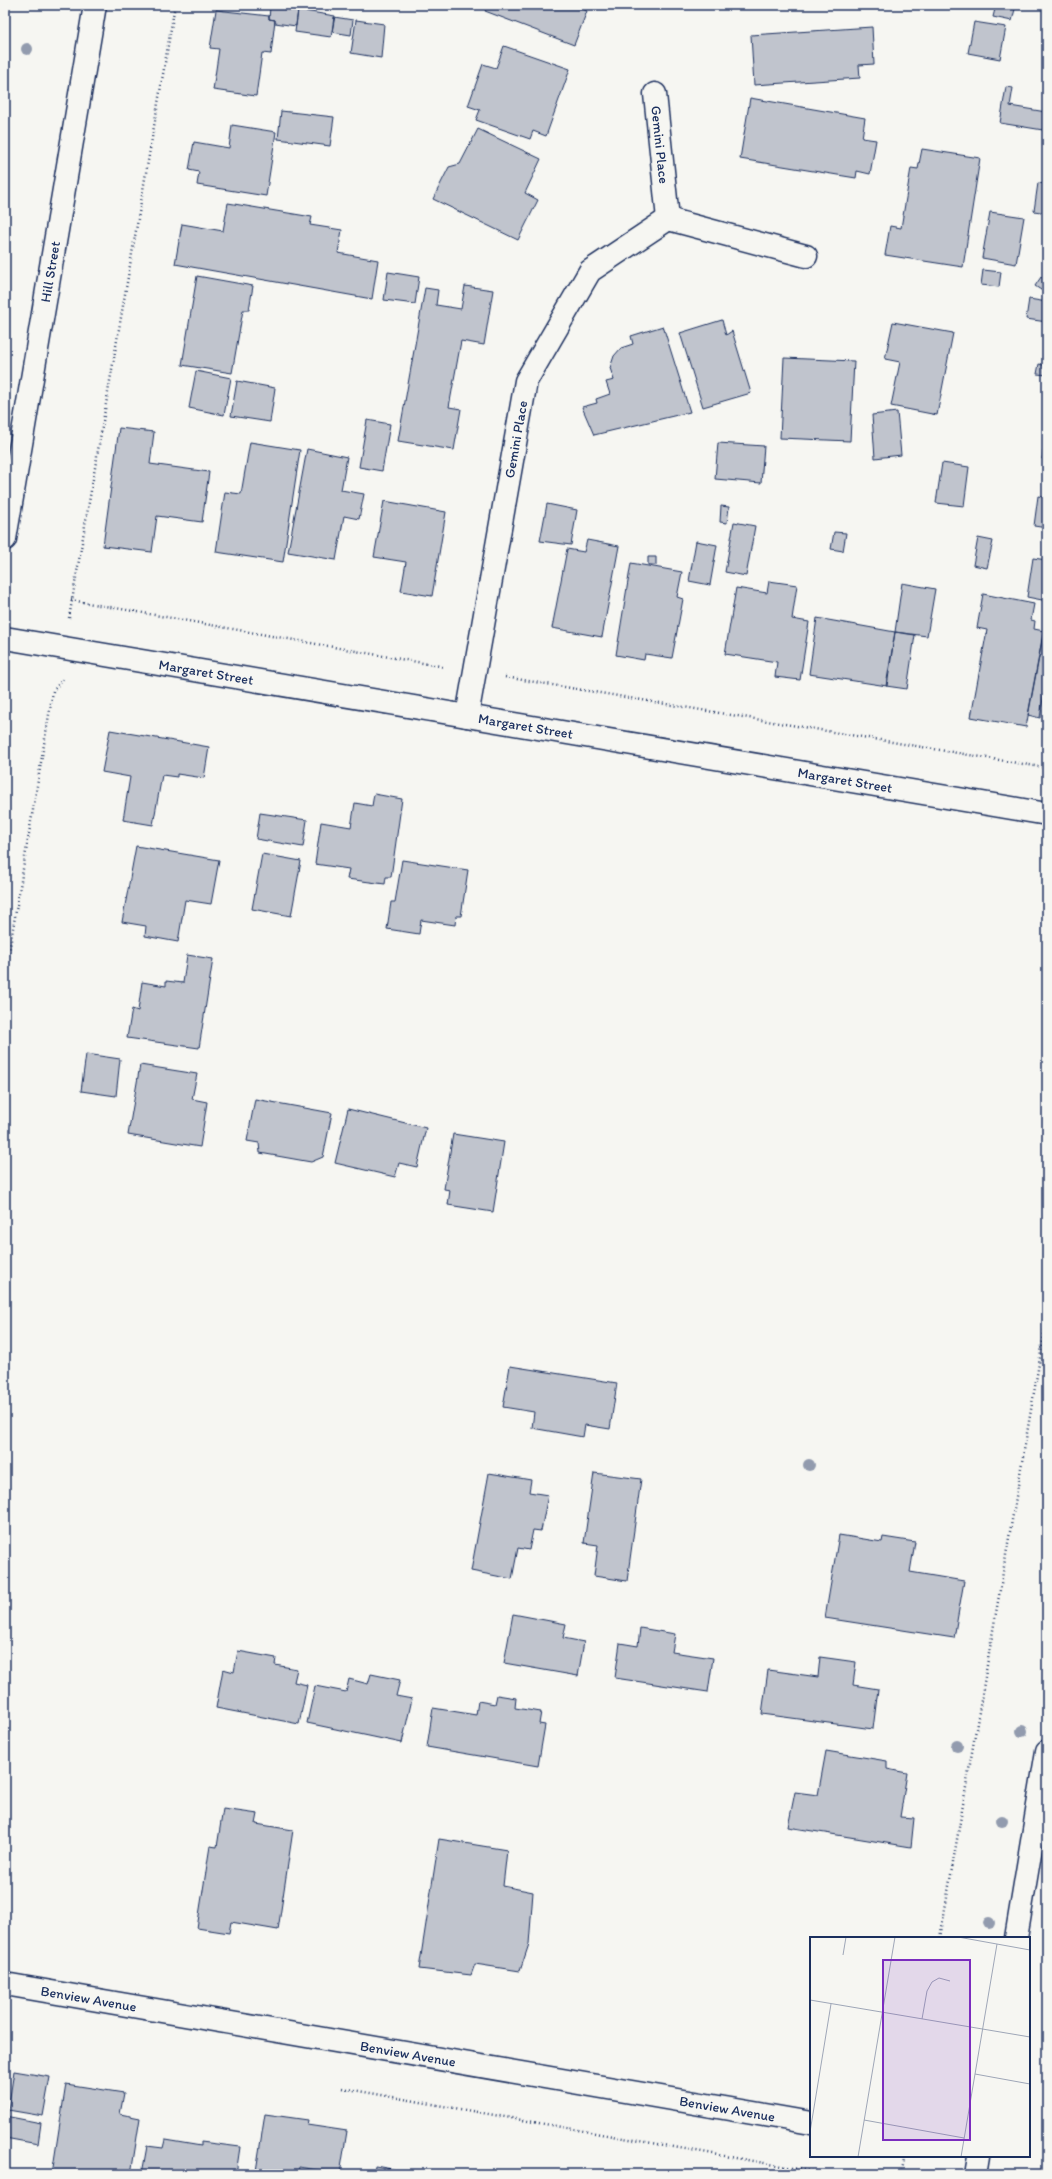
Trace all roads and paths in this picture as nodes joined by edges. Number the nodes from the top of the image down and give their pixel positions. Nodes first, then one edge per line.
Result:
1 (95, 5) edge
2 (176, 5) edge
3 (655, 94) dead end
4 (668, 219) junction
5 (806, 256) dead end
6 (5, 538) edge
7 (71, 600) junction
8 (5, 638) edge
9 (66, 648) junction
10 (475, 672) junction
11 (467, 716) junction
12 (1047, 768) edge
13 (1047, 814) edge
14 (5, 976) edge
15 (1047, 1317) edge
16 (1047, 1750) edge
17 (940, 1937) edge
18 (1016, 1937) edge
19 (5, 1984) edge
20 (342, 2088) dead end
21 (810, 2123) edge
22 (905, 2157) edge
23 (826, 2174) edge
24 (901, 2174) edge

1 - 6 street, Hill Street
2 - 7 path
3 - 4 street, Gemini Place
4 - 5 street
4 - 10 street, Gemini Place
7 - 9 path
7 - 10 path
8 - 9 street, Margaret Street
9 - 11 street, Margaret Street
9 - 14 path
10 - 11 street, Gemini Place
10 - 12 path
11 - 13 street, Margaret Street
15 - 17 path
16 - 18 street
19 - 21 street, Benview Avenue
20 - 23 path
22 - 24 path

